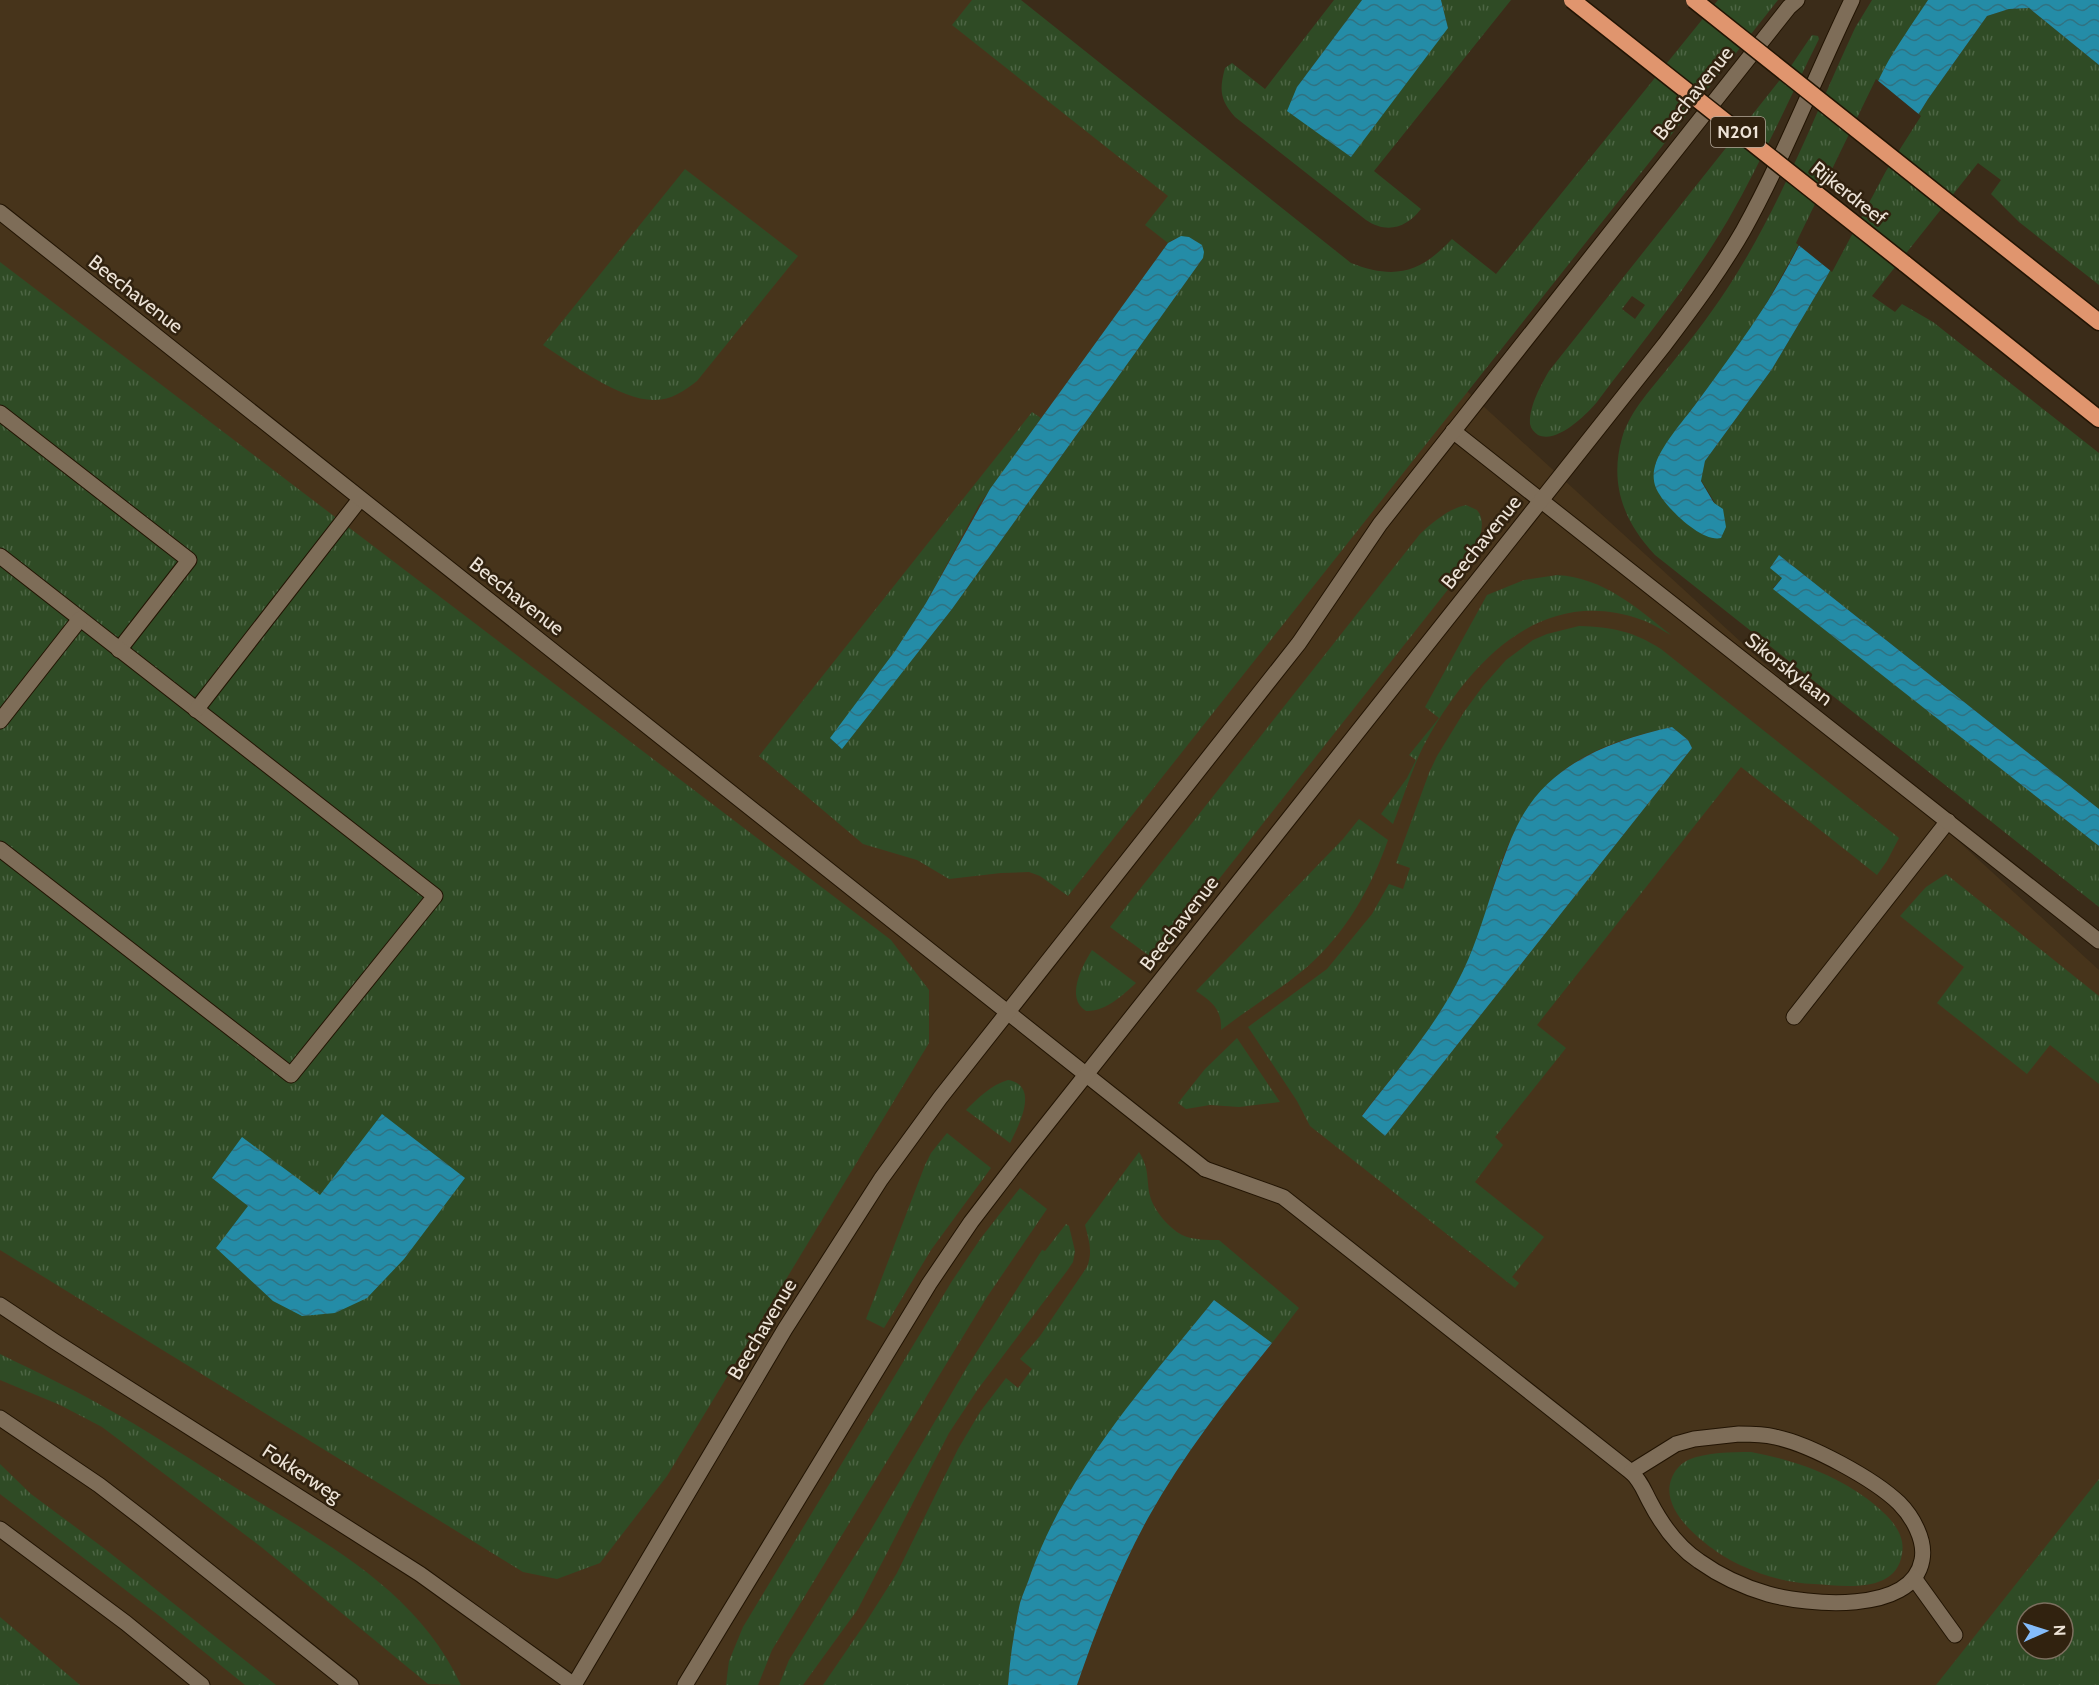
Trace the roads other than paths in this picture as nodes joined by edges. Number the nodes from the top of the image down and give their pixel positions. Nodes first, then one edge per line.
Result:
1 (1572, 0) edge
2 (1694, 0) edge
3 (1797, 0) edge
4 (1852, 0) edge
5 (0, 212) edge
6 (2099, 322) edge
7 (0, 413) edge
8 (2099, 419) edge
9 (1453, 430) junction
10 (360, 499) junction
11 (1542, 500) junction
12 (0, 556) edge
13 (80, 619) junction
14 (119, 650) junction
15 (196, 710) junction
16 (0, 721) edge
17 (1948, 821) junction
18 (0, 849) edge
19 (2099, 940) edge
20 (1009, 1012) junction
21 (1794, 1017) dead end
22 (1086, 1075) junction
23 (0, 1305) edge
24 (0, 1418) edge
25 (1631, 1472) junction
26 (0, 1529) edge
27 (1914, 1578) junction
28 (1955, 1635) dead end
29 (202, 1685) edge
30 (351, 1685) edge
31 (574, 1685) edge
32 (685, 1685) edge

1 - 8 highway, Rijkerdreef / N201, bridge
2 - 6 highway, bridge
3 - 9 street, Beechavenue
4 - 11 street, Beechavenue
5 - 10 street, Beechavenue
7 - 14 street
9 - 11 street, Sikorskylaan
9 - 20 street, Beechavenue
10 - 15 street
10 - 20 street, Beechavenue
11 - 17 street, Sikorskylaan
11 - 22 street, Beechavenue
12 - 13 street
13 - 14 street
13 - 16 street
14 - 15 street
15 - 18 street
17 - 19 street, Sikorskylaan
17 - 21 street
20 - 22 street, Beechavenue
20 - 31 street, Beechavenue
22 - 25 street, Beechavenue
22 - 32 street, Beechavenue
23 - 31 street, Fokkerweg
24 - 30 street
25 - 27 street, Beechavenue
25 - 27 street
26 - 29 street
27 - 28 street

